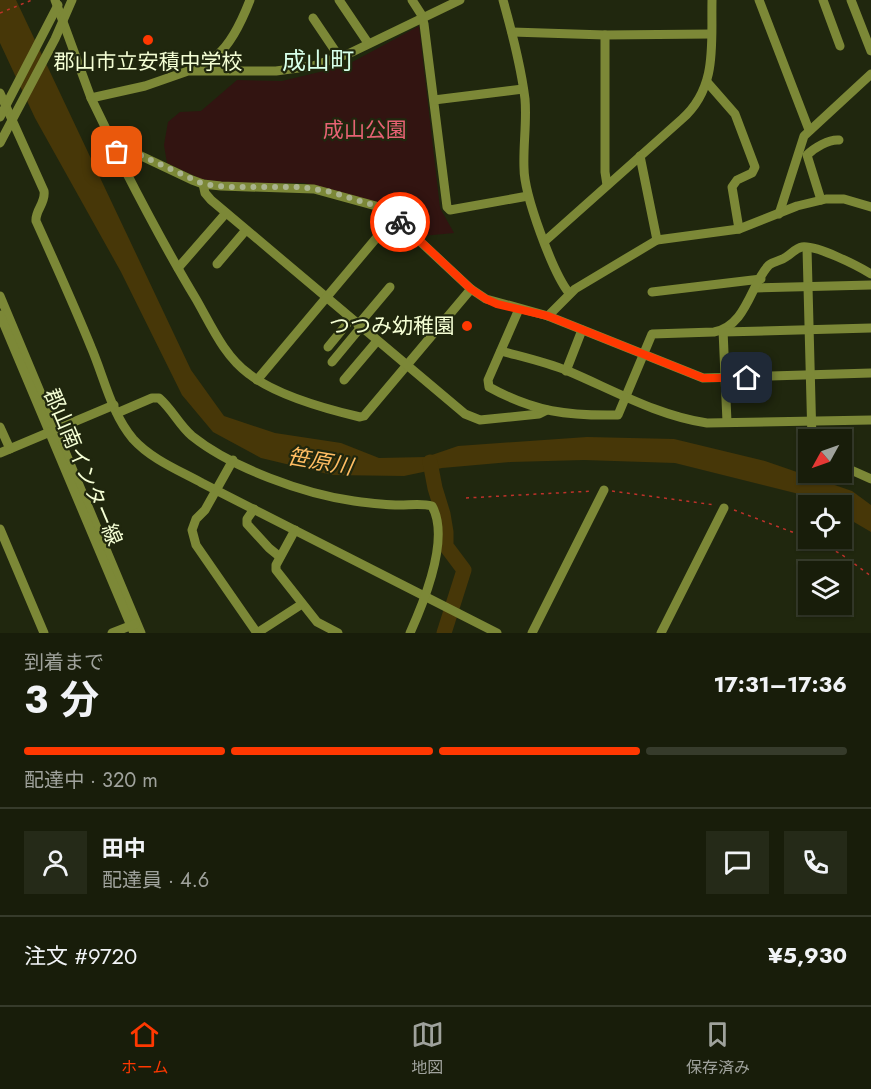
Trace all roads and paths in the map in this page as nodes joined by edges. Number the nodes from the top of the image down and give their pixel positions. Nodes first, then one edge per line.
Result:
1 (32, 0) edge
2 (72, 0) edge
3 (250, 0) edge
4 (340, 0) edge
5 (412, 0) edge
6 (460, 0) edge
7 (503, 0) edge
8 (712, 0) edge
9 (759, 0) edge
10 (823, 0) edge
11 (851, 0) edge
12 (58, 2) edge
13 (0, 13) edge
14 (313, 18) dead end
15 (423, 18) junction
16 (62, 24) junction
17 (512, 32) junction
18 (604, 34) junction
19 (711, 34) junction
20 (368, 44) junction
21 (840, 46) dead end
22 (871, 51) edge
23 (340, 58) junction
24 (197, 70) junction
25 (871, 74) edge
26 (707, 82) junction
27 (523, 89) junction
28 (0, 93) edge
29 (91, 98) junction
30 (434, 100) junction
31 (8, 102) junction
32 (14, 116) junction
33 (0, 117) edge
34 (809, 130) junction
35 (839, 140) dead end
36 (0, 143) edge
37 (118, 145) junction
38 (802, 154) junction
39 (640, 156) junction
40 (203, 184) junction
41 (607, 185) junction
42 (528, 196) junction
43 (821, 200) junction
44 (871, 207) edge
45 (226, 213) junction
46 (779, 214) junction
47 (394, 217) junction
48 (740, 229) junction
49 (246, 230) junction
50 (657, 240) junction
51 (545, 241) junction
52 (807, 248) junction
53 (217, 264) dead end
54 (178, 268) junction
55 (871, 274) edge
56 (761, 279) junction
57 (871, 285) edge
58 (390, 287) dead end
59 (808, 287) junction
60 (755, 288) junction
61 (471, 289) junction
62 (652, 292) dead end
63 (569, 293) junction
64 (0, 296) edge
65 (326, 297) junction
66 (519, 309) junction
67 (0, 315) edge
68 (548, 316) junction
69 (357, 323) junction
70 (871, 328) edge
71 (582, 330) junction
72 (809, 330) junction
73 (723, 331) junction
74 (377, 341) junction
75 (501, 351) junction
76 (644, 354) junction
77 (407, 366) junction
78 (566, 370) junction
79 (871, 373) edge
80 (809, 376) junction
81 (726, 379) junction
82 (257, 380) junction
83 (344, 380) dead end
84 (626, 397) junction
85 (116, 409) junction
86 (547, 410) junction
87 (871, 420) edge
88 (812, 421) junction
89 (727, 422) junction
90 (0, 427) edge
91 (812, 429) edge
92 (52, 431) junction
93 (10, 449) junction
94 (0, 453) edge
95 (233, 460) junction
96 (852, 470) edge
97 (871, 479) edge
98 (216, 490) junction
99 (604, 490) junction
100 (466, 498) dead end
101 (723, 508) junction
102 (254, 509) junction
103 (0, 529) edge
104 (295, 530) junction
105 (798, 534) edge
106 (831, 549) edge
107 (280, 557) junction
108 (871, 576) edge
109 (427, 597) junction
110 (302, 604) junction
111 (134, 627) edge
112 (44, 633) edge
113 (112, 633) edge
114 (141, 633) edge
115 (257, 633) edge
116 (338, 633) edge
117 (411, 633) edge
118 (497, 633) edge
119 (532, 633) edge
120 (661, 633) edge

1 - 13 path
2 - 16 street
3 - 24 street
4 - 20 street
5 - 15 street
6 - 15 street
7 - 17 street
8 - 19 street
9 - 34 street
10 - 21 street
11 - 22 street
12 - 16 street
12 - 31 street
14 - 23 street
15 - 20 street
15 - 30 street
16 - 29 street
16 - 32 street
17 - 18 street
17 - 27 street
18 - 19 street
18 - 41 street
19 - 26 street
20 - 23 street
23 - 24 street
24 - 29 street
25 - 34 street
26 - 39 street
26 - 48 street
27 - 30 street
27 - 42 street
28 - 31 street
29 - 37 street
30 - 42 street
31 - 32 street
31 - 33 street
32 - 36 street
32 - 85 street
34 - 38 street
35 - 38 street
37 - 40 street
37 - 54 street
38 - 43 street
38 - 46 street
39 - 41 street
39 - 50 street
40 - 45 street
40 - 47 street
41 - 51 street
42 - 51 street
43 - 44 street
43 - 46 street
45 - 49 street
45 - 54 street
46 - 48 street
47 - 61 street
47 - 65 street
48 - 50 street
49 - 53 street
49 - 65 street
50 - 63 street
51 - 63 street
52 - 55 street
52 - 56 street
52 - 59 street
54 - 82 street
56 - 60 street
56 - 62 street
57 - 59 street
58 - 69 street
59 - 60 street
59 - 72 street
60 - 73 street
61 - 66 street
61 - 77 street
63 - 68 street
64 - 92 street
65 - 69 street
65 - 82 street
66 - 68 street
66 - 75 street
67 - 92 street, 郡山南インター線
68 - 71 street
69 - 69 street
69 - 74 street
70 - 72 street
71 - 76 street
71 - 78 street
72 - 73 street
72 - 80 street
73 - 76 street
73 - 81 street
74 - 77 street
74 - 83 street
75 - 78 street
75 - 86 street
76 - 81 street
76 - 84 street
77 - 82 street
77 - 86 street
78 - 84 street
79 - 80 street
80 - 81 street
80 - 88 street
81 - 89 street
84 - 86 street
84 - 89 street
85 - 92 street
85 - 95 street
85 - 98 street
87 - 88 street
88 - 89 street
88 - 91 street
90 - 93 street
92 - 93 street
92 - 111 street
93 - 94 street
95 - 98 street
95 - 109 street
96 - 97 street
98 - 102 street
98 - 115 street
99 - 100 path
99 - 101 path
99 - 119 street
101 - 105 path
101 - 120 street
102 - 104 street
102 - 107 street
103 - 112 street
104 - 107 street
104 - 109 street
106 - 108 path
107 - 110 street
109 - 117 street
109 - 118 street
110 - 115 street
110 - 116 street
111 - 113 street
111 - 114 street

